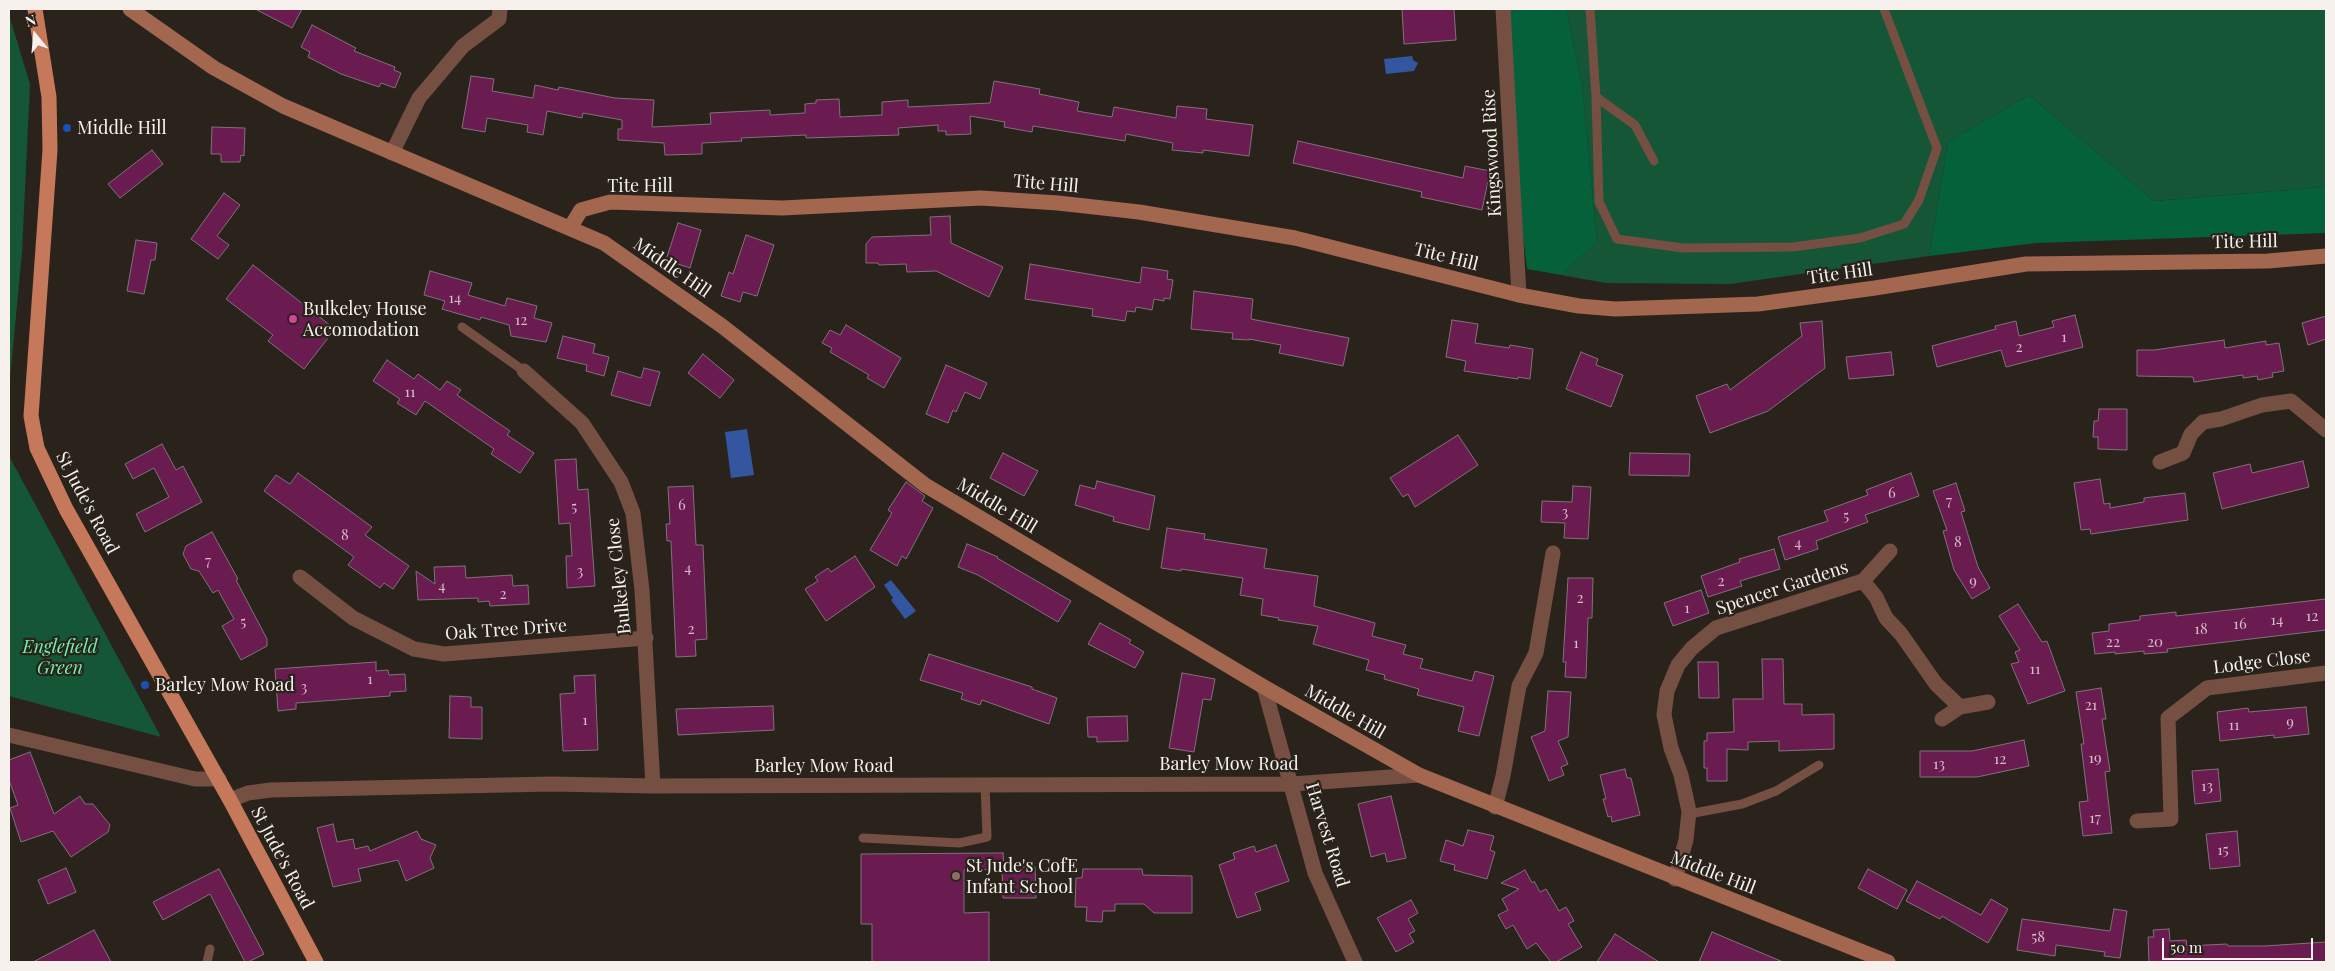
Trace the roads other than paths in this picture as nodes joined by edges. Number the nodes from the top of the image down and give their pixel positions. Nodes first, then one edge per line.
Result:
1 (35, 9) edge
2 (130, 9) edge
3 (500, 9) edge
4 (1503, 9) edge
5 (1590, 9) edge
6 (1884, 9) edge
7 (1596, 97) junction
8 (392, 153) junction
9 (1654, 161) dead end
10 (570, 228) junction
11 (2326, 256) edge
12 (1519, 295) junction
13 (462, 327) dead end
14 (524, 371) joint
15 (2326, 430) edge
16 (2160, 462) dead end
17 (1890, 551) dead end
18 (1553, 553) dead end
19 (300, 577) dead end
20 (1863, 581) junction
21 (646, 638) junction
22 (2326, 673) edge
23 (1264, 686) junction
24 (1988, 702) dead end
25 (1960, 707) junction
26 (1942, 719) dead end
27 (9, 735) edge
28 (1819, 765) dead end
29 (1419, 775) junction
30 (219, 779) junction
31 (985, 784) junction
32 (1292, 784) junction
33 (654, 786) junction
34 (230, 800) junction
35 (1495, 807) junction
36 (1689, 814) junction
37 (2137, 821) dead end
38 (863, 838) dead end
39 (1675, 879) junction
40 (210, 949) dead end
41 (206, 962) edge
42 (316, 962) edge
43 (1355, 962) edge
44 (1888, 962) edge

1 - 30 main road, St Jude's Road
2 - 8 street, Middle Hill
3 - 8 street
4 - 12 street, Kingswood Rise
5 - 7 lane
6 - 7 lane
7 - 9 lane
8 - 10 street, Middle Hill
10 - 12 street, Tite Hill
10 - 23 street, Middle Hill
11 - 12 street, Tite Hill
13 - 14 lane
14 - 21 street, Bulkeley Close
15 - 16 street
17 - 20 street, Spencer Gardens
18 - 35 street
19 - 21 street, Oak Tree Drive
20 - 25 street, Spencer Gardens
20 - 36 street, Spencer Gardens
21 - 33 street, Bulkeley Close
22 - 37 street, Lodge Close
23 - 29 street, Middle Hill
23 - 32 street, Harvest Road
24 - 25 street
25 - 26 street
27 - 30 street
28 - 36 lane
29 - 32 street, Barley Mow Road
29 - 35 street, Middle Hill
30 - 34 main road, St Jude's Road
31 - 32 street, Barley Mow Road
31 - 33 street, Barley Mow Road
31 - 38 lane
32 - 43 street, Harvest Road
33 - 34 street, Barley Mow Road
34 - 42 main road, St Jude's Road
35 - 39 street, Middle Hill
36 - 39 street, Spencer Gardens
39 - 44 street, Middle Hill
40 - 41 lane

